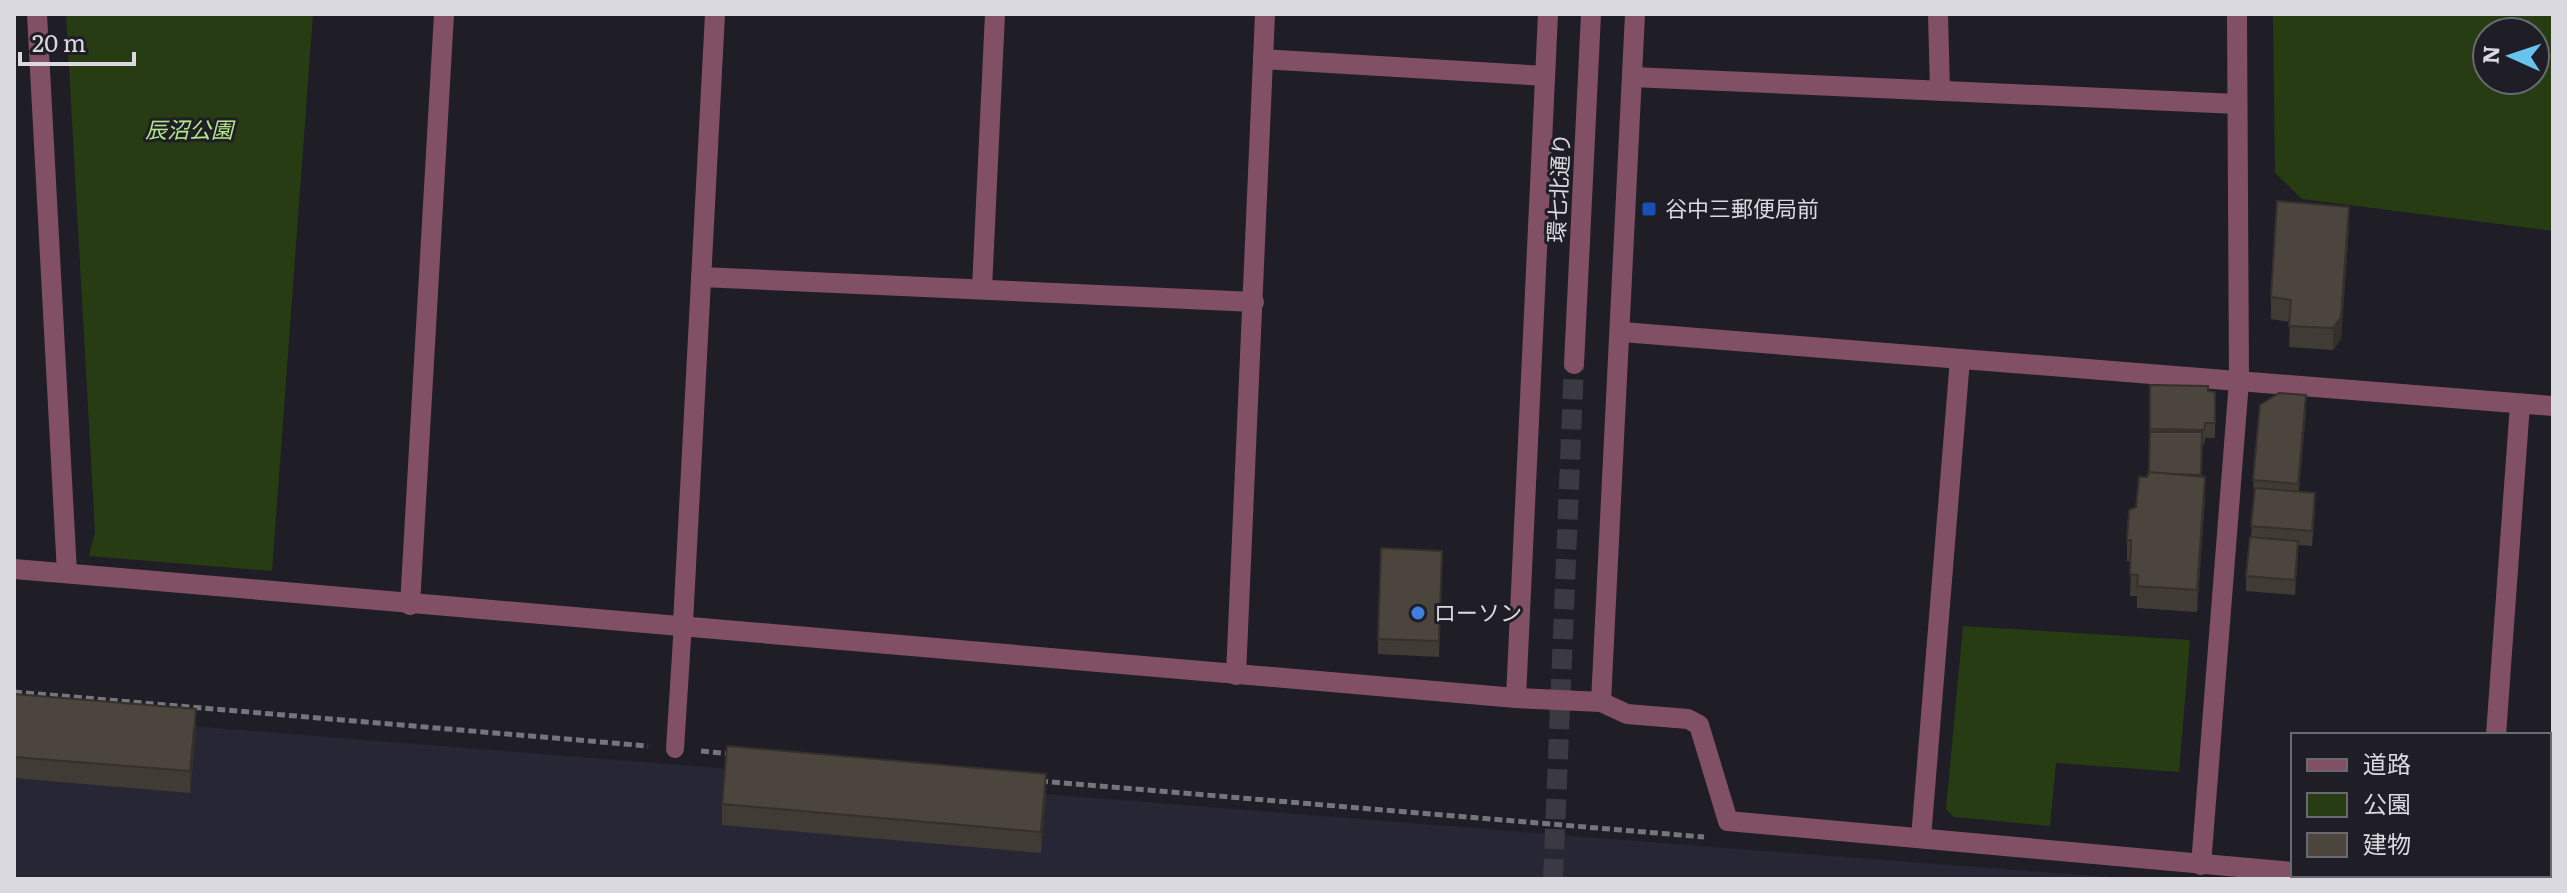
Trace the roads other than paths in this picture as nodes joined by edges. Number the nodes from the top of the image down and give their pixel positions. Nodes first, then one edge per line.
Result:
1 (37, 14) edge
2 (444, 14) edge
3 (715, 14) edge
4 (995, 14) edge
5 (1265, 14) edge
6 (1548, 14) edge
7 (1591, 14) edge
8 (1635, 14) edge
9 (1938, 14) edge
10 (2237, 14) edge
11 (1263, 59) junction
12 (1545, 76) junction
13 (1632, 77) junction
14 (1940, 91) junction
15 (2237, 104) junction
16 (701, 277) junction
17 (982, 288) junction
18 (1254, 302) junction
19 (1622, 332) junction
20 (1960, 359) junction
21 (1574, 364) tunnel mouth
22 (2239, 381) junction
23 (2520, 404) junction
24 (2553, 406) edge
25 (14, 569) edge
26 (67, 573) junction
27 (410, 605) junction
28 (683, 623) junction
29 (1236, 675) junction
30 (1516, 698) junction
31 (1601, 702) junction
32 (2496, 733) edge
33 (675, 749) road end
34 (1921, 838) junction
35 (2201, 865) junction
36 (2291, 872) edge
37 (2366, 877) edge
38 (2393, 879) edge

1 - 26 street
2 - 27 street
3 - 16 street
4 - 17 street
5 - 11 street
6 - 12 street
7 - 21 street, 環七北通り
8 - 13 street
9 - 14 street
10 - 15 street
11 - 12 street
11 - 18 street
12 - 30 street
13 - 14 street
13 - 19 street
14 - 15 street
15 - 22 street
16 - 17 street
16 - 28 street
17 - 18 street
18 - 29 street
19 - 20 street
19 - 31 street
20 - 22 street
20 - 34 street
22 - 23 street
22 - 35 street
23 - 24 street
23 - 32 street
25 - 26 street
26 - 27 street
27 - 28 street
28 - 29 street
28 - 33 lane
29 - 30 street
30 - 31 street
31 - 34 street
34 - 35 street
35 - 36 street
37 - 38 street

